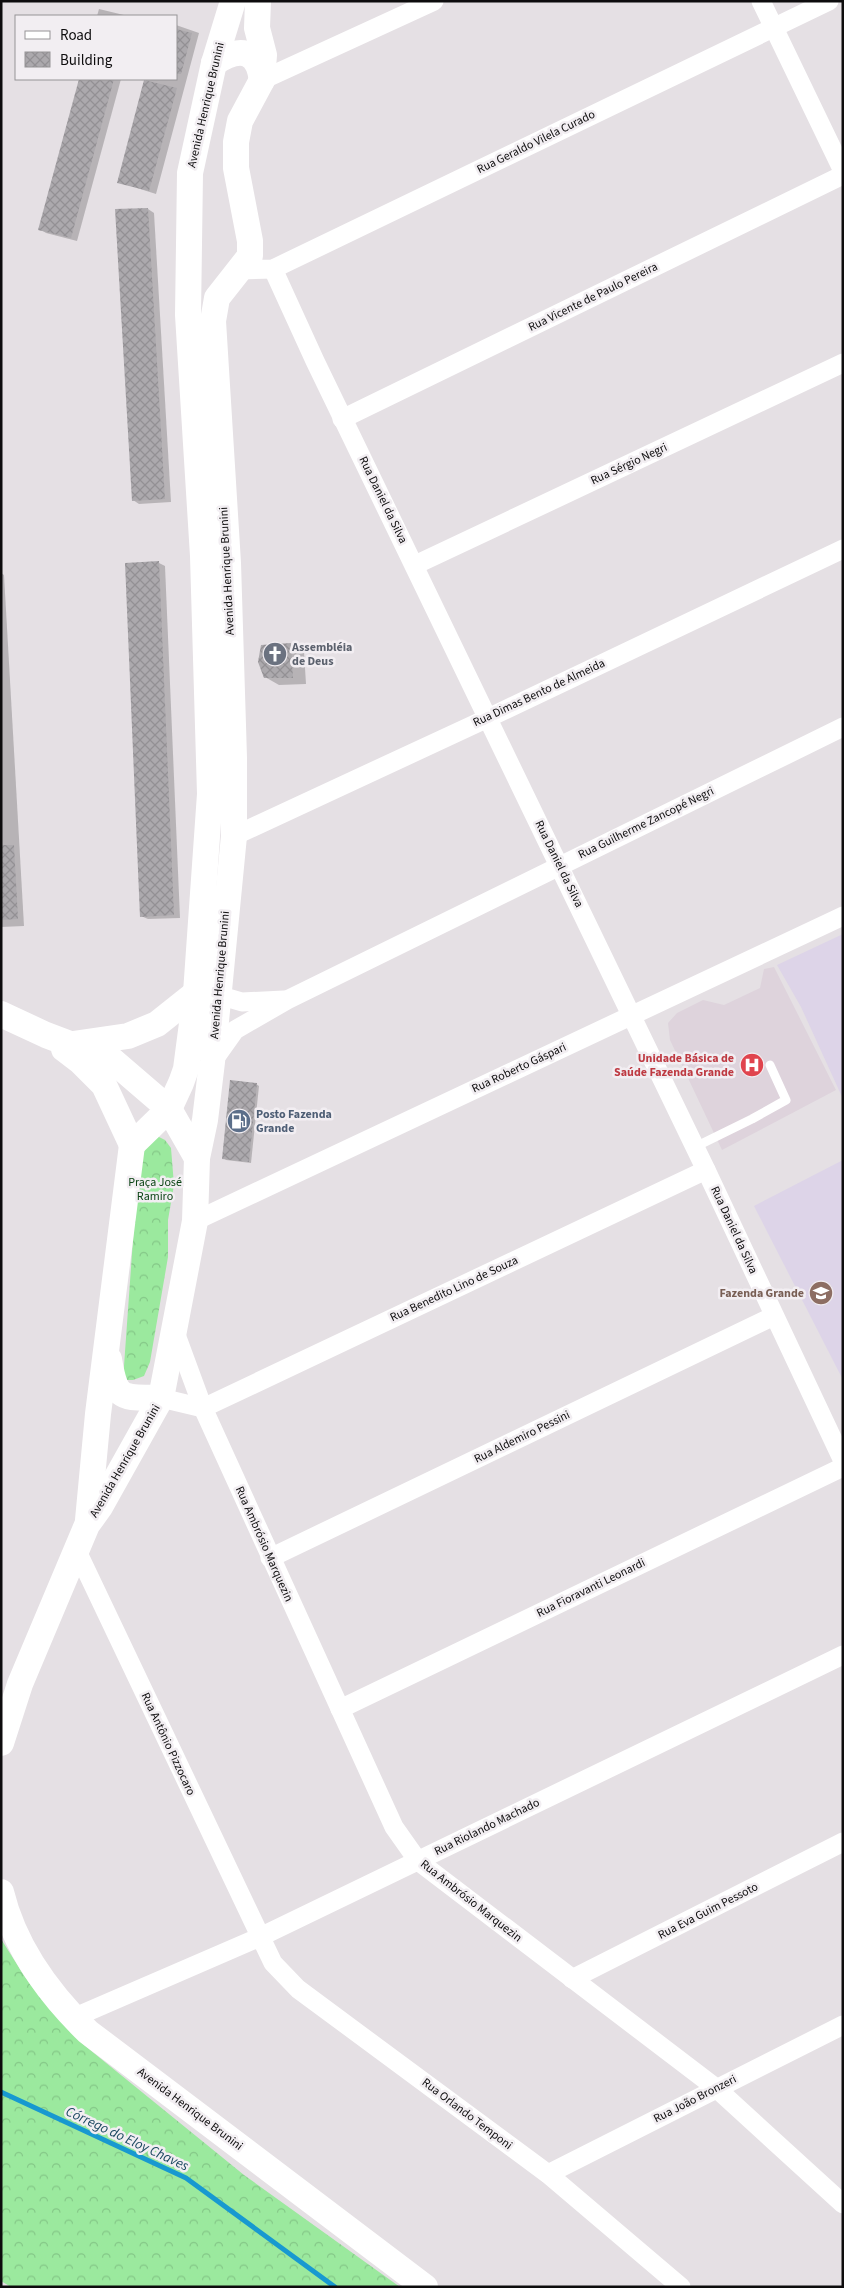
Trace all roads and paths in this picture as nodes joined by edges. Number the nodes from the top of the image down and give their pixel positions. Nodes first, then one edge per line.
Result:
1 (233, 1) edge
2 (258, 1) edge
3 (434, 1) edge
4 (761, 1) edge
5 (829, 1) edge
6 (773, 27) junction
7 (214, 63) junction
8 (262, 80) junction
9 (843, 173) edge
10 (188, 242) junction
11 (273, 269) junction
12 (240, 270) junction
13 (843, 363) edge
14 (342, 419) junction
15 (843, 549) edge
16 (415, 565) junction
17 (488, 718) junction
18 (843, 728) edge
19 (234, 836) junction
20 (559, 865) junction
21 (843, 916) edge
22 (207, 994) junction
23 (287, 1000) junction
24 (1, 1014) edge
25 (632, 1016) junction
26 (46, 1035) junction
27 (70, 1044) junction
28 (212, 1062) junction
29 (770, 1065) dead end
30 (169, 1109) junction
31 (132, 1145) junction
32 (695, 1147) junction
33 (197, 1158) junction
34 (706, 1170) junction
35 (195, 1221) junction
36 (774, 1316) junction
37 (175, 1332) junction
38 (107, 1346) junction
39 (162, 1398) junction
40 (203, 1408) junction
41 (843, 1461) edge
42 (843, 1467) edge
43 (87, 1525) junction
44 (77, 1551) junction
45 (270, 1558) junction
46 (843, 1654) edge
47 (340, 1709) junction
48 (1, 1743) edge
49 (843, 1842) edge
50 (418, 1861) junction
51 (1, 1892) edge
52 (260, 1937) junction
53 (572, 1979) junction
54 (73, 2018) junction
55 (843, 2025) edge
56 (716, 2088) junction
57 (548, 2174) junction
58 (843, 2204) edge
59 (425, 2287) edge
60 (681, 2287) edge

1 - 7 main road, Avenida Henrique Brunini
2 - 8 main road, Avenida Henrique Brunini
3 - 8 street
4 - 6 street
5 - 6 street, Rua Geraldo Vilela Curado
6 - 9 street
6 - 11 street, Rua Geraldo Vilela Curado
7 - 8 main road
7 - 10 main road, Avenida Henrique Brunini
8 - 12 main road, Avenida Henrique Brunini
9 - 14 street, Rua Vicente de Paulo Pereira
10 - 12 main road
10 - 22 main road, Avenida Henrique Brunini
11 - 12 street, Rua Geraldo Vilela Curado
11 - 14 street, Rua Daniel da Silva
12 - 19 main road, Avenida Henrique Brunini
13 - 16 street, Rua Sérgio Negri
14 - 16 street, Rua Daniel da Silva
15 - 17 street, Rua Dimas Bento de Almeida
16 - 17 street, Rua Daniel da Silva
17 - 19 street, Rua Dimas Bento de Almeida
17 - 20 street, Rua Daniel da Silva
18 - 20 street, Rua Guilherme Zancopé Negri
19 - 22 main road, Avenida Henrique Brunini
20 - 23 street, Rua Guilherme Zancopé Negri
20 - 25 street, Rua Daniel da Silva
21 - 25 street, Rua Roberto Gáspari
22 - 23 street, Rua Guilherme Zancopé Negri
22 - 27 main road
22 - 28 main road, Avenida Henrique Brunini
22 - 30 main road, Avenida Henrique Brunini
23 - 28 street, Rua Guilherme Zancopé Negri
24 - 26 main road
25 - 32 street, Rua Daniel da Silva
25 - 35 street, Rua Roberto Gáspari
26 - 27 main road
26 - 31 main road
27 - 30 main road
28 - 33 main road, Avenida Henrique Brunini
29 - 32 lane
30 - 31 main road, Avenida Henrique Brunini
30 - 33 main road
31 - 38 main road, Avenida Henrique Brunini
32 - 34 street, Rua Daniel da Silva
33 - 35 main road, Avenida Henrique Brunini
34 - 36 street, Rua Daniel da Silva
34 - 40 street, Rua Benedito Lino de Souza
35 - 37 main road, Avenida Henrique Brunini
36 - 41 street, Rua Daniel da Silva
36 - 45 street, Rua Aldemiro Pessini
37 - 39 main road, Avenida Henrique Brunini
37 - 40 street, Rua Ambrósio Marquezin
38 - 39 main road
38 - 43 main road, Avenida Henrique Brunini
39 - 40 street
39 - 43 main road, Avenida Henrique Brunini
40 - 45 street, Rua Ambrósio Marquezin
42 - 47 street, Rua Fioravanti Leonardi
43 - 44 main road, Avenida Henrique Brunini
44 - 48 main road, Avenida Henrique Brunini
44 - 52 street, Rua Antônio Pizzocaro
45 - 47 street, Rua Ambrósio Marquezin
46 - 50 street, Rua Riolando Machado
47 - 50 street, Rua Ambrósio Marquezin
49 - 53 street, Rua Eva Guim Pessoto
50 - 52 street, Rua Riolando Machado
50 - 53 street, Rua Ambrósio Marquezin
51 - 54 main road, Avenida Henrique Brunini
52 - 54 street, Rua Riolando Machado
52 - 57 street, Rua Orlando Temponi
53 - 56 street, Rua Ambrósio Marquezin
54 - 59 main road, Avenida Henrique Brunini
55 - 56 street, Rua João Bronzeri
56 - 57 street, Rua João Bronzeri
56 - 58 street, Rua Ambrósio Marquezin
57 - 60 street, Rua Orlando Temponi

